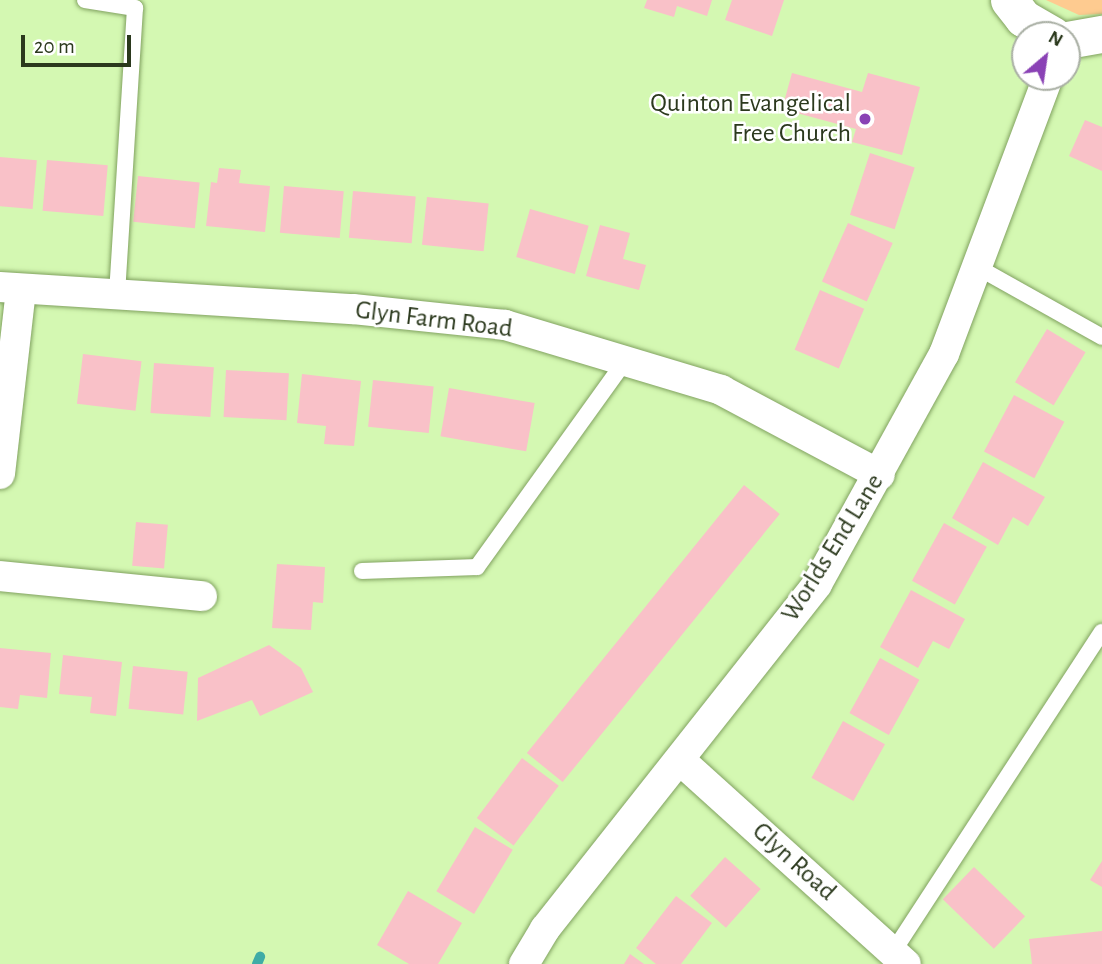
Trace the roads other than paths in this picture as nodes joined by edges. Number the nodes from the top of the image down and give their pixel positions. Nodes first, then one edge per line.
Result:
1 (85, 0) edge
2 (1009, 0) edge
3 (1028, 21) edge
4 (1102, 34) edge
5 (1081, 38) edge
6 (1043, 91) edge
7 (977, 267) junction
8 (11, 288) edge
9 (117, 295) junction
10 (1102, 337) edge
11 (625, 361) junction
12 (0, 474) edge
13 (880, 475) junction
14 (362, 571) dead end
15 (0, 576) edge
16 (202, 596) dead end
17 (1102, 632) edge
18 (681, 761) junction
19 (900, 958) edge
20 (524, 964) edge

1 - 9 lane
2 - 3 street
4 - 5 street
6 - 7 street, Worlds End Lane
7 - 10 lane
7 - 13 street, Worlds End Lane
8 - 9 street, Glyn Farm Road
8 - 12 street
9 - 11 street, Glyn Farm Road
11 - 13 street, Glyn Farm Road
11 - 14 lane
13 - 18 street, Worlds End Lane
15 - 16 street
17 - 19 lane
18 - 19 street, Glyn Road
18 - 20 street, Worlds End Lane

